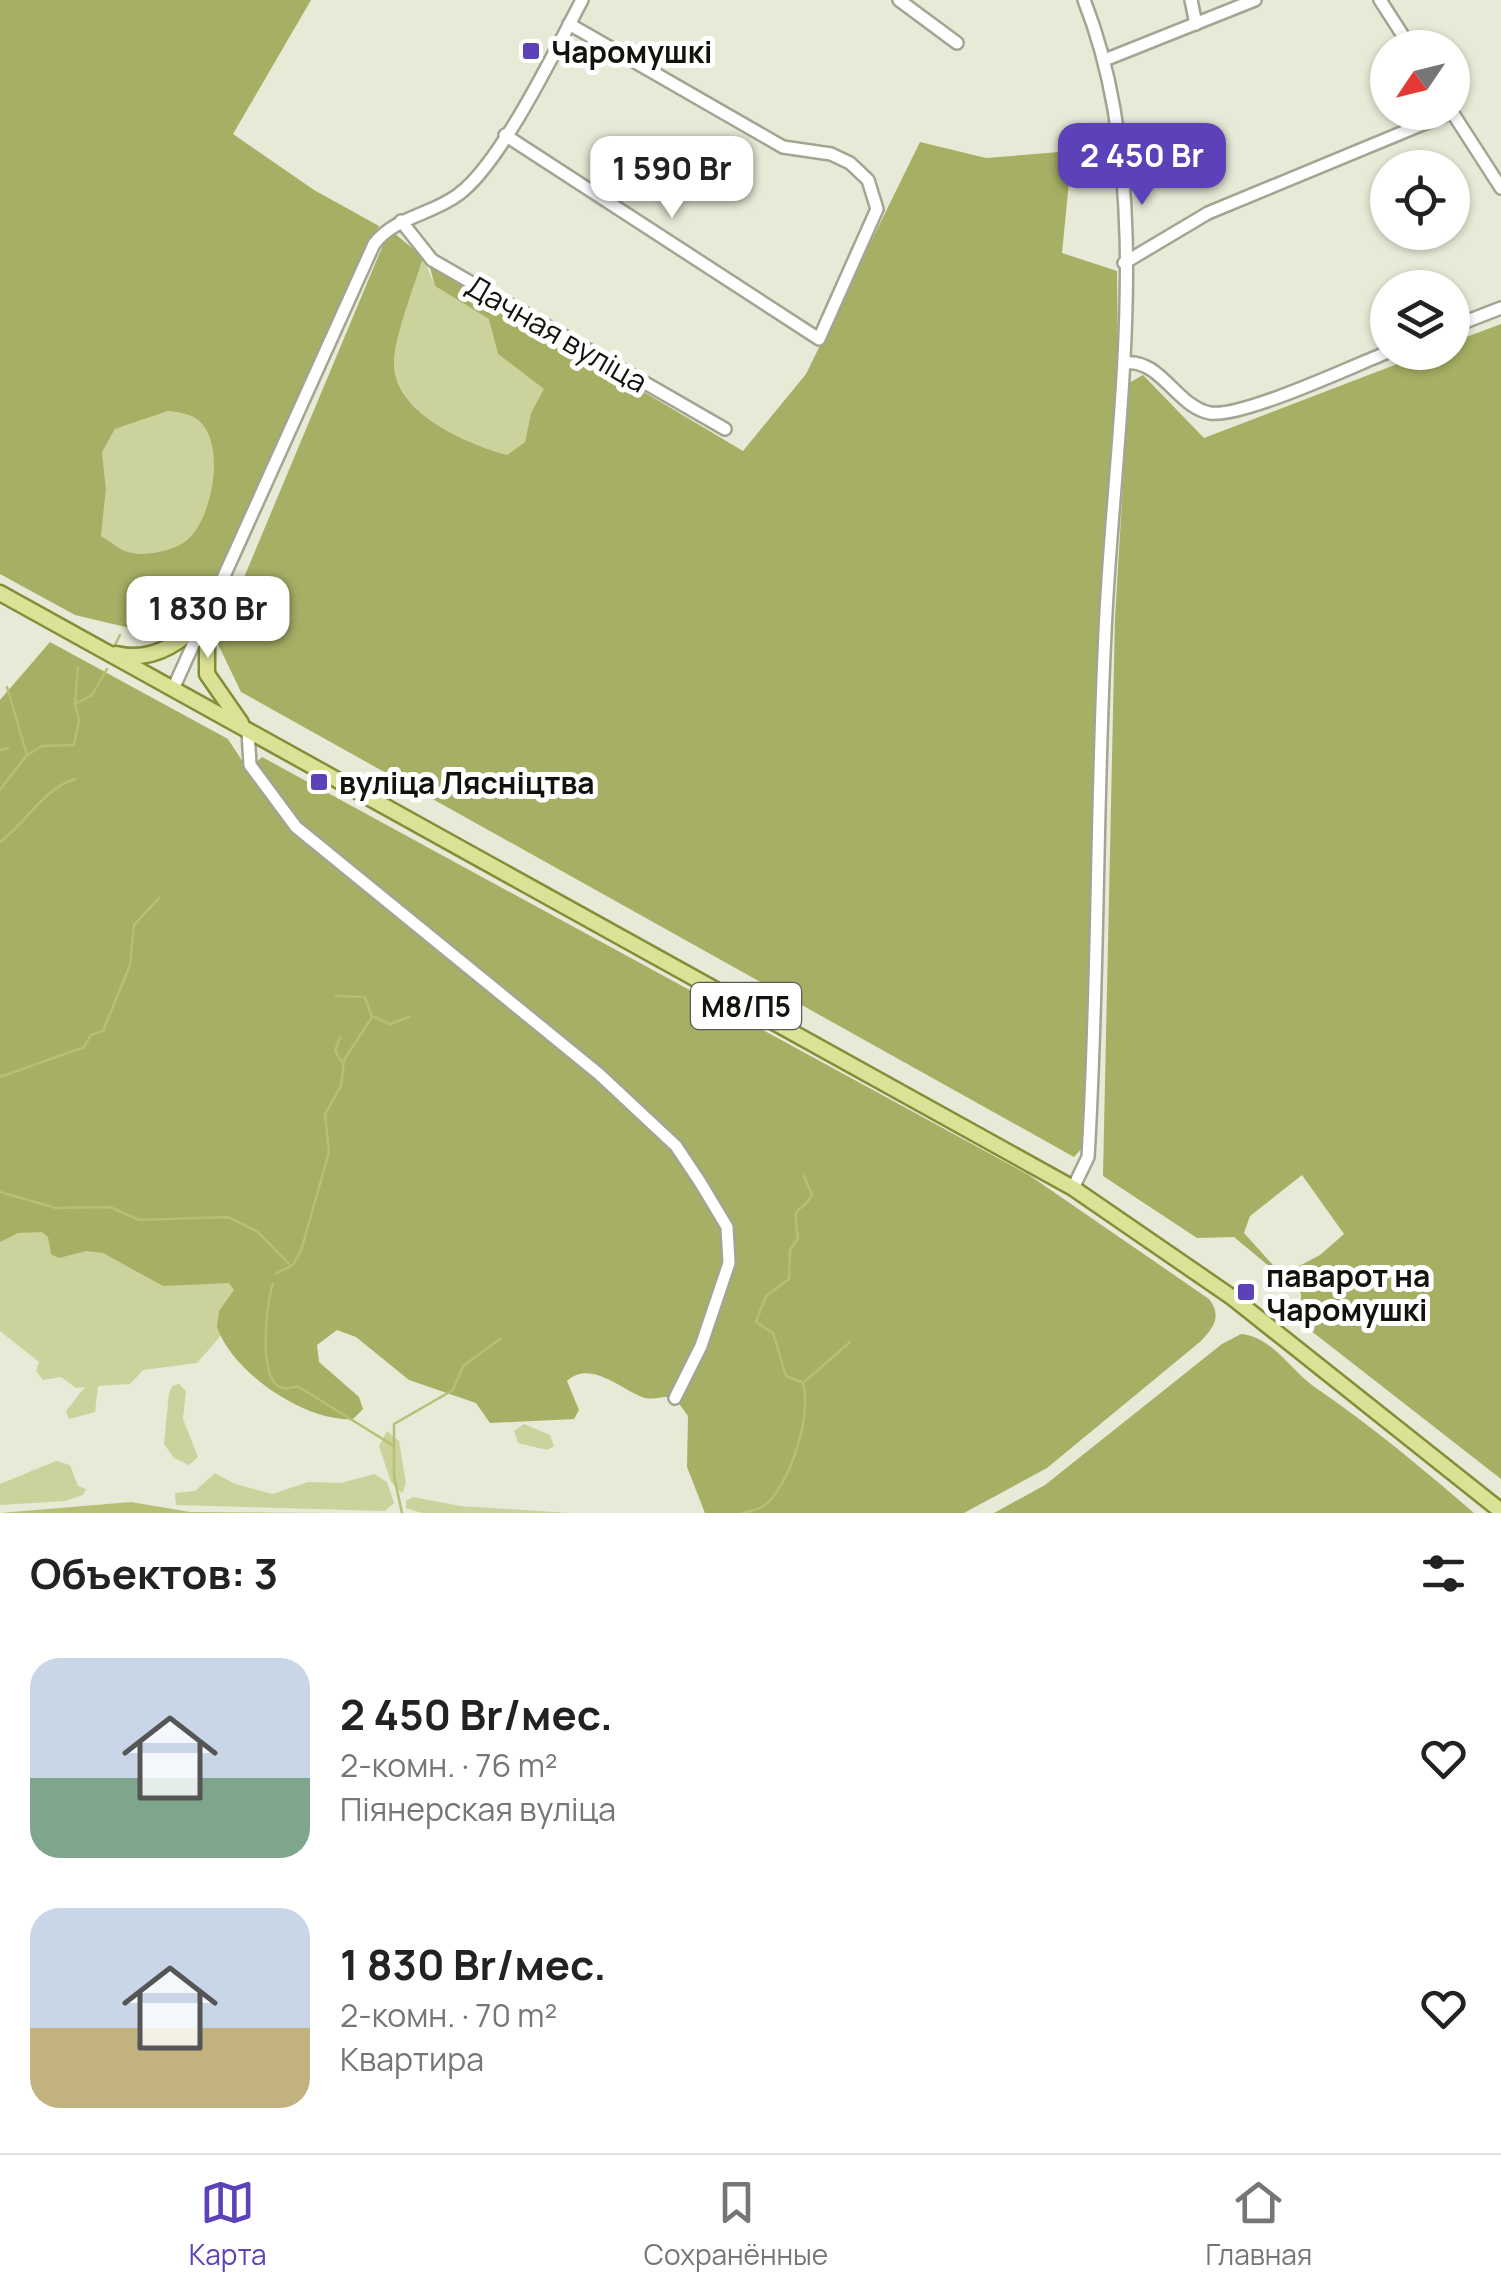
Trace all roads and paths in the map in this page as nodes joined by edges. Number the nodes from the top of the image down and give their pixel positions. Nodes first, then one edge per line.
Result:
1 (582, 0) edge
2 (898, 0) edge
3 (1084, 0) edge
4 (1191, 0) edge
5 (1255, 0) edge
6 (1380, 0) edge
7 (570, 24) junction
8 (1196, 24) junction
9 (1399, 30) edge
10 (957, 43) dead end
11 (1106, 59) junction
12 (1409, 130) edge
13 (1464, 130) edge
14 (505, 135) junction
15 (1501, 188) edge
16 (402, 221) junction
17 (1124, 263) junction
18 (1501, 308) edge
19 (1470, 320) edge
20 (1370, 358) edge
21 (1125, 363) junction
22 (725, 429) dead end
23 (0, 593) edge
24 (206, 616) junction
25 (105, 651) junction
26 (173, 689) junction
27 (248, 731) junction
28 (1073, 1188) junction
29 (675, 1398) dead end
30 (1501, 1510) edge

1 - 7 street
2 - 10 street
3 - 11 street
4 - 8 street
5 - 8 street
6 - 9 street
7 - 14 street
7 - 14 street
8 - 11 street
11 - 17 street
12 - 17 street
13 - 15 street
14 - 16 street
16 - 22 street, Дачная вуліца
16 - 24 street
17 - 21 street
18 - 19 street
20 - 21 street
21 - 28 street
23 - 25 main road, М8/П5
24 - 25 main road
24 - 26 street
24 - 27 main road
25 - 26 main road, М8/П5
26 - 27 main road, М8/П5
27 - 28 main road, М8/П5
27 - 29 street
28 - 30 main road, М8/П5

